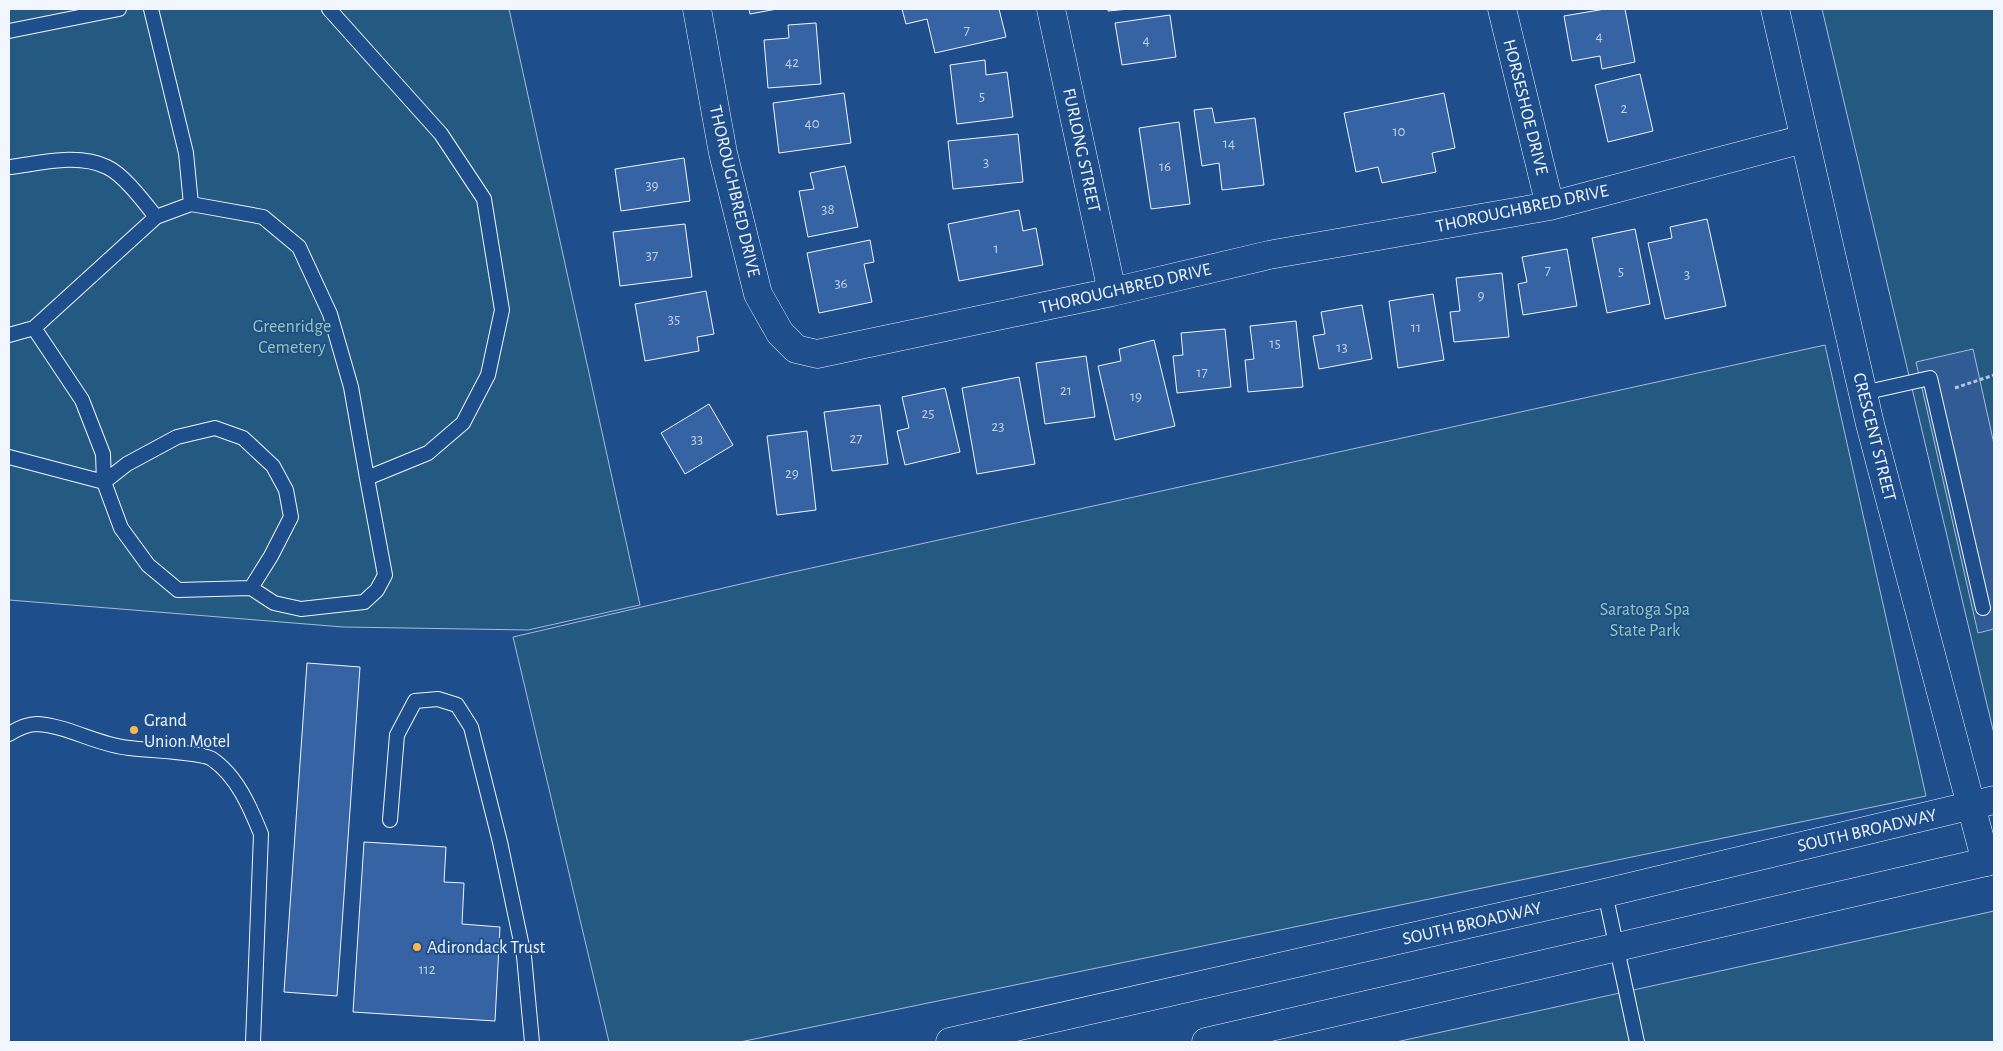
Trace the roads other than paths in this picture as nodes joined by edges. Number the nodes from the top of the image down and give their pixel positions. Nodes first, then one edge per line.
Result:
1 (119, 9) edge
2 (150, 9) edge
3 (328, 9) edge
4 (698, 9) edge
5 (1052, 9) edge
6 (1502, 9) edge
7 (1775, 9) edge
8 (9, 31) edge
9 (1804, 140) junction
10 (9, 165) edge
11 (191, 204) junction
12 (1550, 206) junction
13 (156, 217) junction
14 (1112, 292) junction
15 (34, 328) junction
16 (9, 334) edge
17 (1863, 394) junction
18 (9, 457) edge
19 (367, 478) junction
20 (104, 482) junction
21 (251, 588) junction
22 (1983, 608) dead end
23 (9, 734) edge
24 (1983, 803) edge
25 (390, 820) dead end
26 (1990, 861) edge
27 (1605, 893) junction
28 (1617, 947) junction
29 (253, 1042) edge
30 (532, 1042) edge
31 (950, 1042) edge
32 (1206, 1042) edge
33 (1637, 1042) edge

1 - 8 lane
2 - 11 lane
3 - 19 lane
4 - 14 street, THOROUGHBRED DRIVE
5 - 14 street, FURLONG STREET
6 - 12 street, HORSESHOE DRIVE
7 - 9 street, CRESCENT STREET
9 - 12 street, THOROUGHBRED DRIVE
9 - 17 street, CRESCENT STREET
10 - 13 lane
11 - 13 lane
11 - 19 lane
12 - 14 street, THOROUGHBRED DRIVE
13 - 15 lane
15 - 16 lane
15 - 20 lane
17 - 22 lane
17 - 24 street, CRESCENT STREET
18 - 20 lane
19 - 21 lane
20 - 21 lane
20 - 21 lane
23 - 29 lane
24 - 26 street, CRESCENT STREET
24 - 27 street, SOUTH BROADWAY
25 - 30 lane
26 - 28 street
27 - 28 lane
27 - 31 street, SOUTH BROADWAY
28 - 32 street
28 - 33 lane

